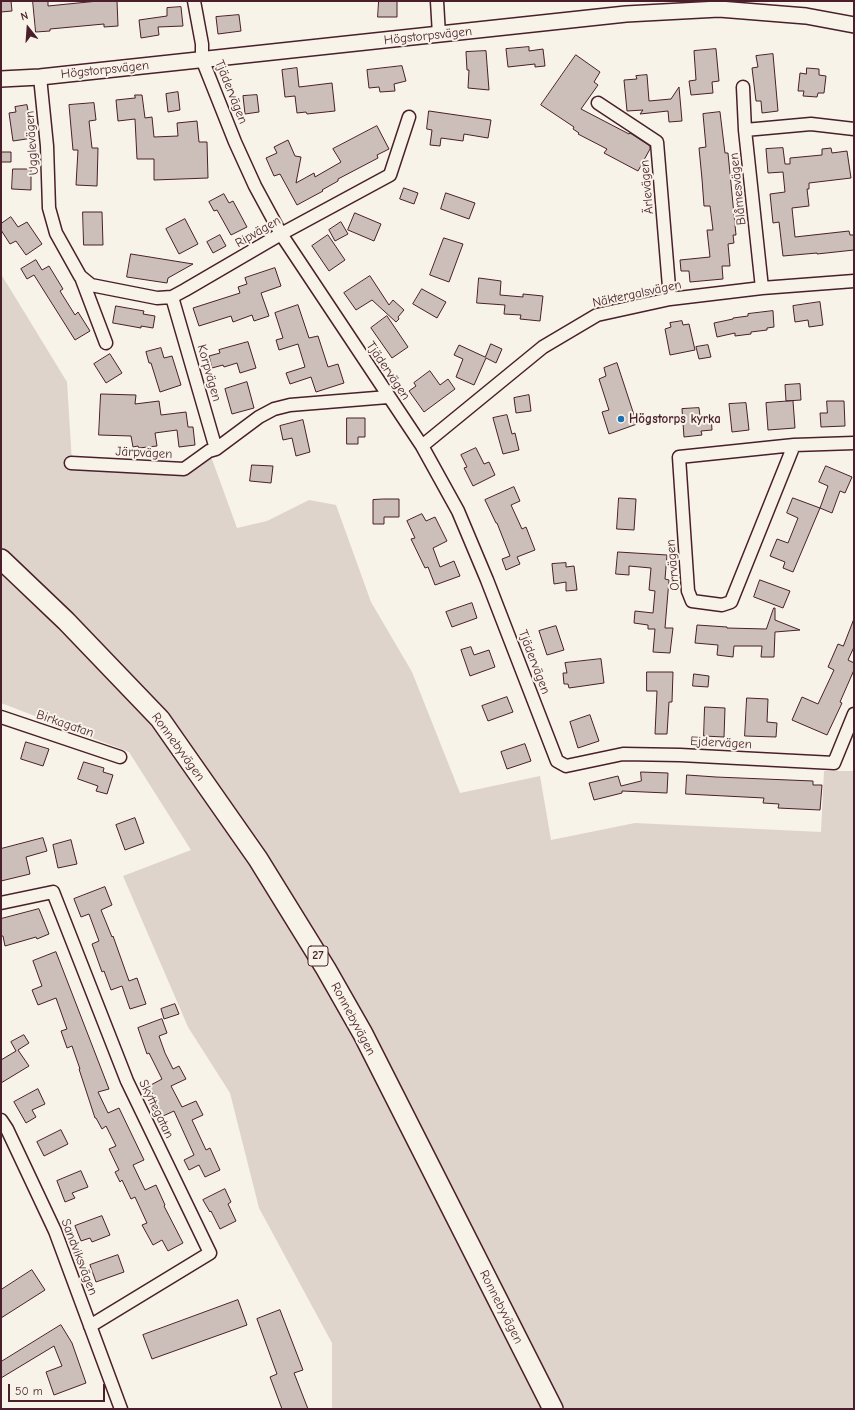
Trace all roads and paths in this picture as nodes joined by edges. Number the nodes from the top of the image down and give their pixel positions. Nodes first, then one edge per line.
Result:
1 (194, 1) edge
2 (438, 1) edge
3 (854, 25) edge
4 (439, 35) junction
5 (202, 59) junction
6 (40, 77) junction
7 (1, 79) edge
8 (743, 87) dead end
9 (598, 103) dead end
10 (409, 117) dead end
11 (854, 129) edge
12 (745, 130) junction
13 (280, 234) junction
14 (80, 276) junction
15 (854, 281) edge
16 (762, 288) junction
17 (172, 297) junction
18 (670, 299) junction
19 (106, 343) dead end
20 (388, 397) junction
21 (854, 444) edge
22 (794, 445) junction
23 (422, 446) junction
24 (212, 450) junction
25 (71, 463) dead end
26 (1, 559) edge
27 (854, 714) edge
28 (1, 717) edge
29 (120, 757) dead end
30 (557, 761) joint
31 (1, 903) edge
32 (1, 1120) edge
33 (90, 1326) junction
34 (121, 1409) edge
35 (553, 1409) edge

1 - 5 street, Tjädervägen
2 - 4 street
3 - 4 street, Högstorpsvägen
4 - 5 street, Högstorpsvägen
5 - 6 street, Högstorpsvägen
5 - 13 street, Tjädervägen
6 - 7 street, Högstorpsvägen
6 - 14 street, Ugglevägen
8 - 12 street, Blåmesvägen
9 - 18 street, Ärlevägen
10 - 13 street, Ripvägen
11 - 12 street
12 - 16 street, Blåmesvägen
13 - 17 street, Ripvägen
13 - 20 street, Tjädervägen
14 - 17 street
14 - 19 street
15 - 16 street, Näktergalsvägen
16 - 18 street, Näktergalsvägen
17 - 24 street, Korpvägen
18 - 23 street, Näktergalsvägen
20 - 23 street, Tjädervägen
20 - 24 street, Järpvägen
21 - 22 street, Orrvägen
22 - 22 street, Orrvägen
23 - 30 street, Tjädervägen
24 - 25 street, Järpvägen
26 - 35 main road, Ronnebyvägen / 27
27 - 30 street, Ejdervägen
28 - 29 street, Birkagatan
31 - 33 street, Skyttegatan
32 - 33 street, Sandviksvägen
33 - 34 street, Sandviksvägen

